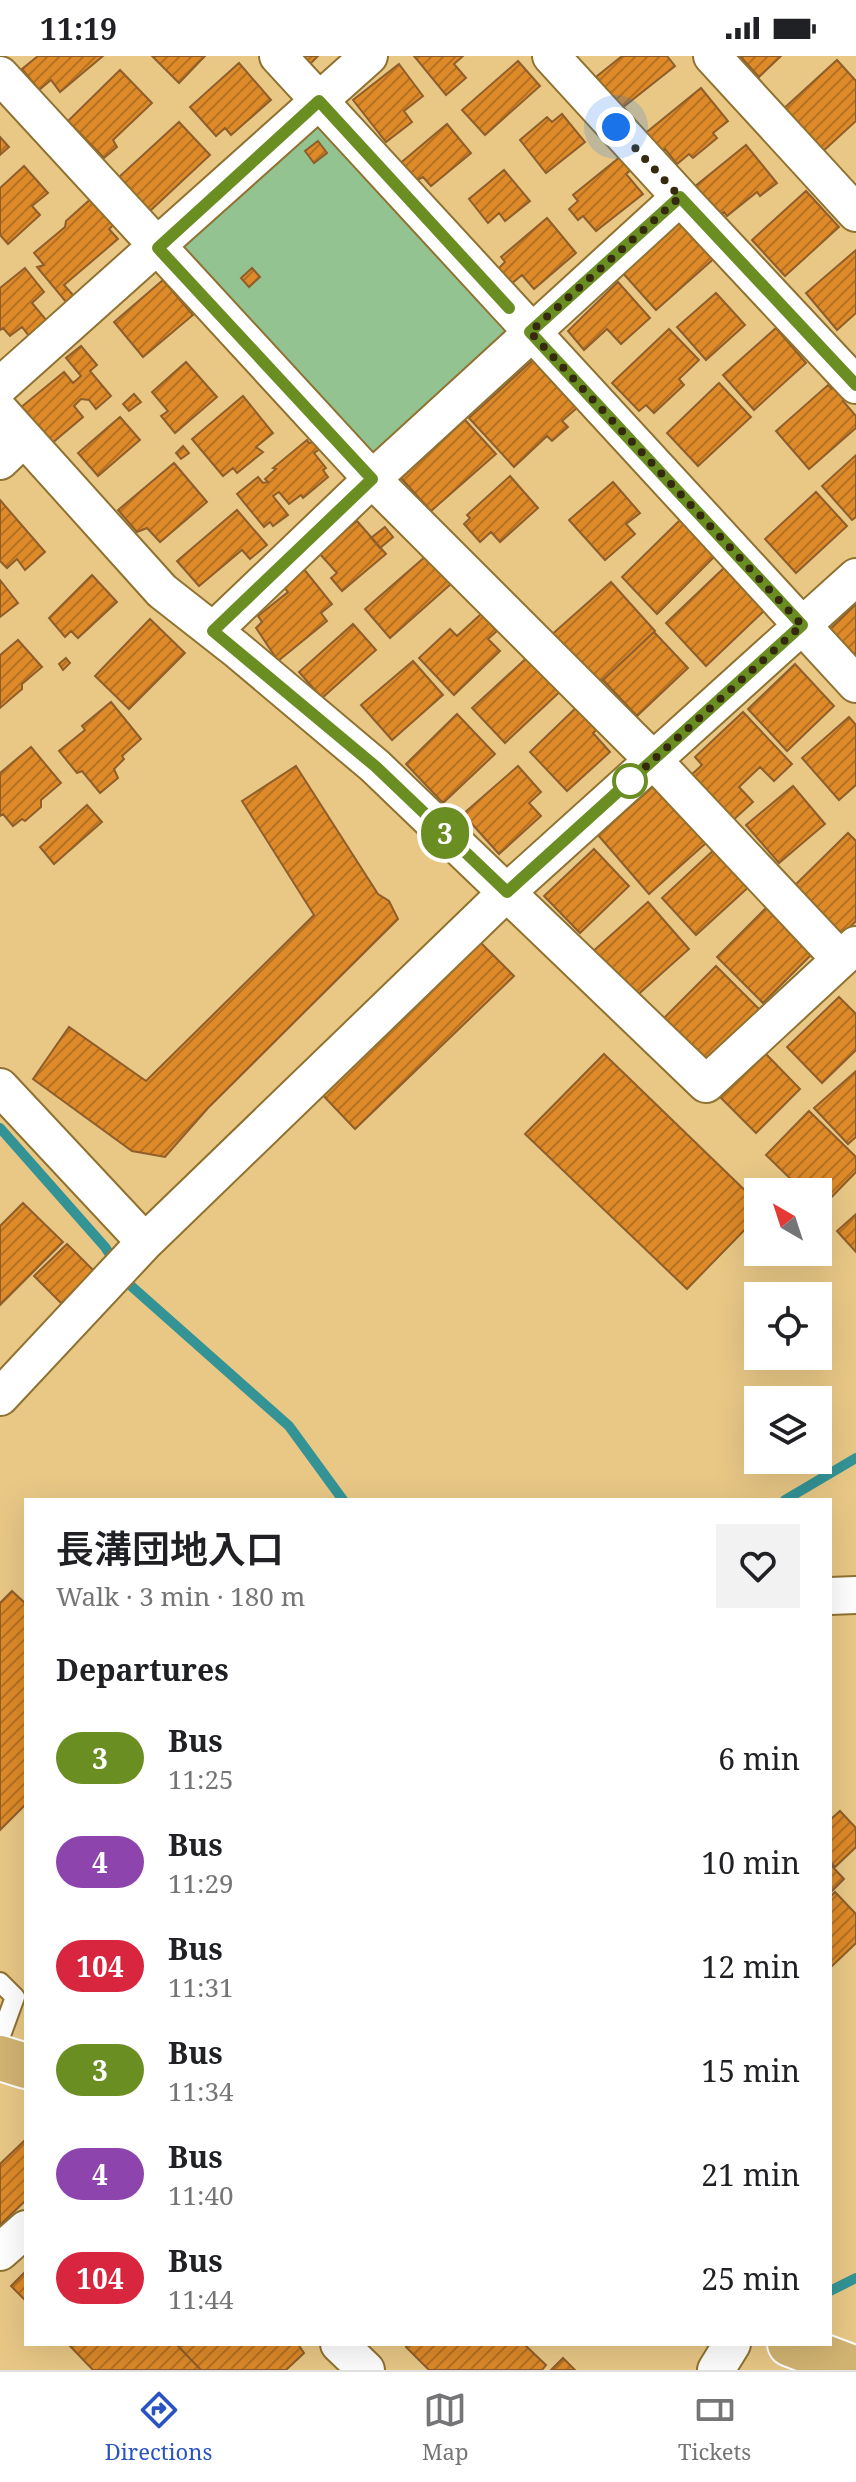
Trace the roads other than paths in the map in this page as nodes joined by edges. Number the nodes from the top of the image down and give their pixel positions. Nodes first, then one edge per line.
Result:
1 (278, 56) edge
2 (369, 56) edge
3 (551, 56) edge
4 (712, 56) edge
5 (0, 75) edge
6 (319, 101) junction
7 (849, 191) edge
8 (680, 197) junction
9 (158, 248) junction
10 (530, 332) junction
11 (856, 385) edge
12 (0, 386) edge
13 (0, 411) edge
14 (12, 450) edge
15 (372, 479) junction
16 (856, 577) edge
17 (802, 625) junction
18 (213, 631) junction
19 (856, 684) edge
20 (653, 760) junction
21 (507, 892) junction
22 (848, 952) edge
23 (0, 1087) edge
24 (145, 1242) junction
25 (0, 1397) edge
26 (856, 1595) edge
27 (832, 1596) edge
28 (0, 1982) edge
29 (0, 2038) edge
30 (0, 2058) edge
31 (24, 2065) edge
32 (24, 2231) edge
33 (0, 2252) edge
34 (341, 2346) edge
35 (731, 2346) edge
36 (795, 2346) edge
37 (856, 2369) edge
38 (366, 2370) edge
39 (716, 2370) edge

1 - 6 street
2 - 6 street
3 - 8 street
4 - 7 street
5 - 9 street
6 - 9 street
6 - 10 street
8 - 10 street
8 - 11 street
9 - 12 street
9 - 15 street
10 - 15 street
10 - 17 street
13 - 14 street
14 - 18 street
15 - 18 street
15 - 20 street
16 - 17 street
17 - 19 street
17 - 20 street
18 - 21 street
20 - 21 street
20 - 22 street
21 - 22 street
21 - 24 street
23 - 24 street
24 - 25 street
26 - 27 street
28 - 29 lane
30 - 31 highway
32 - 33 street
34 - 38 street
35 - 39 street
36 - 37 highway

